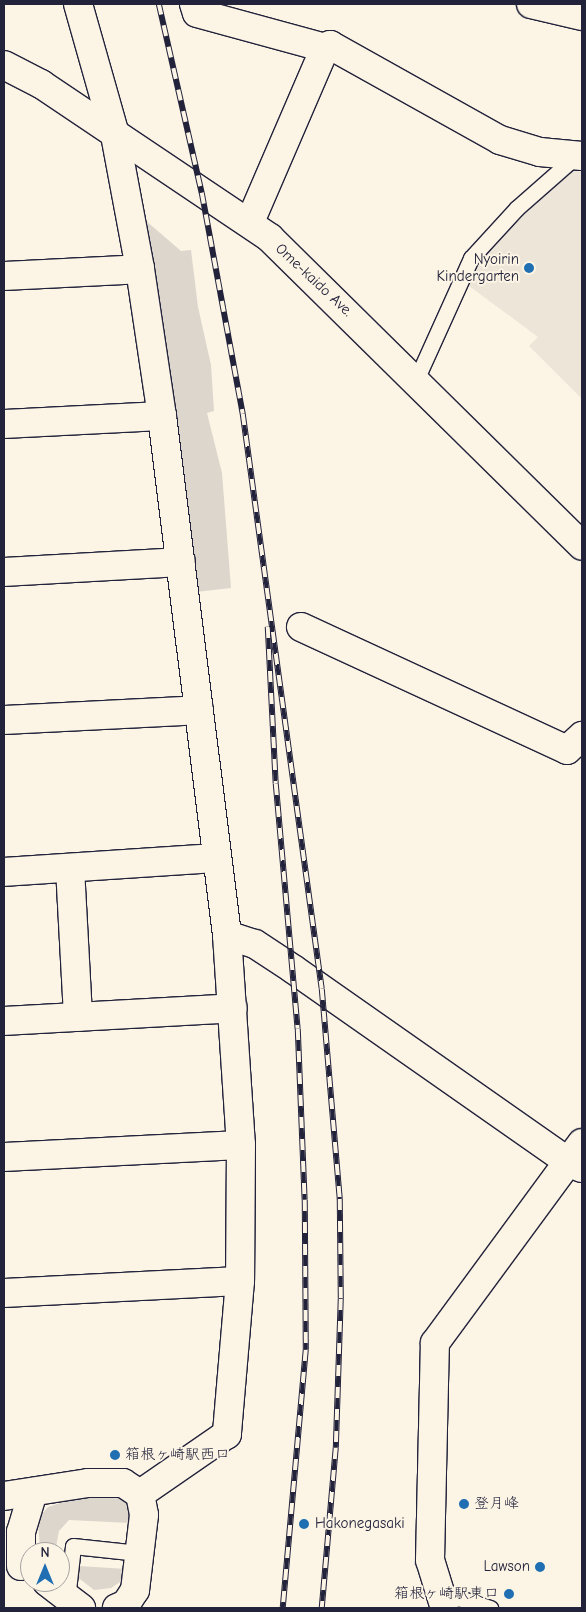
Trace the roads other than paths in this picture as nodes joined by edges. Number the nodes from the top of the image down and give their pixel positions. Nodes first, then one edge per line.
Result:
1 (78, 4) edge
2 (194, 4) edge
3 (531, 4) edge
4 (582, 16) edge
5 (325, 48) junction
6 (4, 65) edge
7 (115, 135) junction
8 (579, 156) edge
9 (250, 222) junction
10 (140, 269) junction
11 (4, 276) edge
12 (416, 380) junction
13 (162, 416) junction
14 (4, 424) edge
15 (582, 546) edge
16 (180, 562) junction
17 (4, 572) edge
18 (301, 627) dead end
19 (199, 710) junction
20 (4, 720) edge
21 (582, 736) edge
22 (217, 858) junction
23 (70, 868) junction
24 (4, 872) edge
25 (227, 935) junction
26 (233, 1008) junction
27 (78, 1017) junction
28 (4, 1021) edge
29 (241, 1145) junction
30 (4, 1157) edge
31 (578, 1158) edge
32 (240, 1281) junction
33 (4, 1293) edge
34 (32, 1492) junction
35 (140, 1494) junction
36 (4, 1496) edge
37 (139, 1553) junction
38 (18, 1566) edge
39 (65, 1596) edge
40 (441, 1605) edge
41 (117, 1608) edge
42 (487, 1608) edge

1 - 7 street
2 - 5 street
3 - 4 street
5 - 8 street
5 - 9 street
6 - 7 street, Ome-kaido Ave.
7 - 9 street, Ome-kaido Ave.
7 - 10 street
8 - 12 lane
9 - 12 street, Ome-kaido Ave.
10 - 11 street
10 - 13 street
12 - 15 street, Ome-kaido Ave.
13 - 14 street
13 - 16 street
16 - 17 street
16 - 19 street
18 - 21 street
19 - 20 street
19 - 22 street
22 - 23 street
22 - 25 street
23 - 24 street
23 - 27 street
25 - 26 street
25 - 31 street
26 - 27 street
26 - 29 street
27 - 28 street
29 - 30 street
29 - 32 street
31 - 40 street
32 - 33 street
32 - 35 street
34 - 35 street
34 - 36 street
34 - 38 street
35 - 37 street
37 - 39 lane
37 - 41 street
40 - 42 lane

